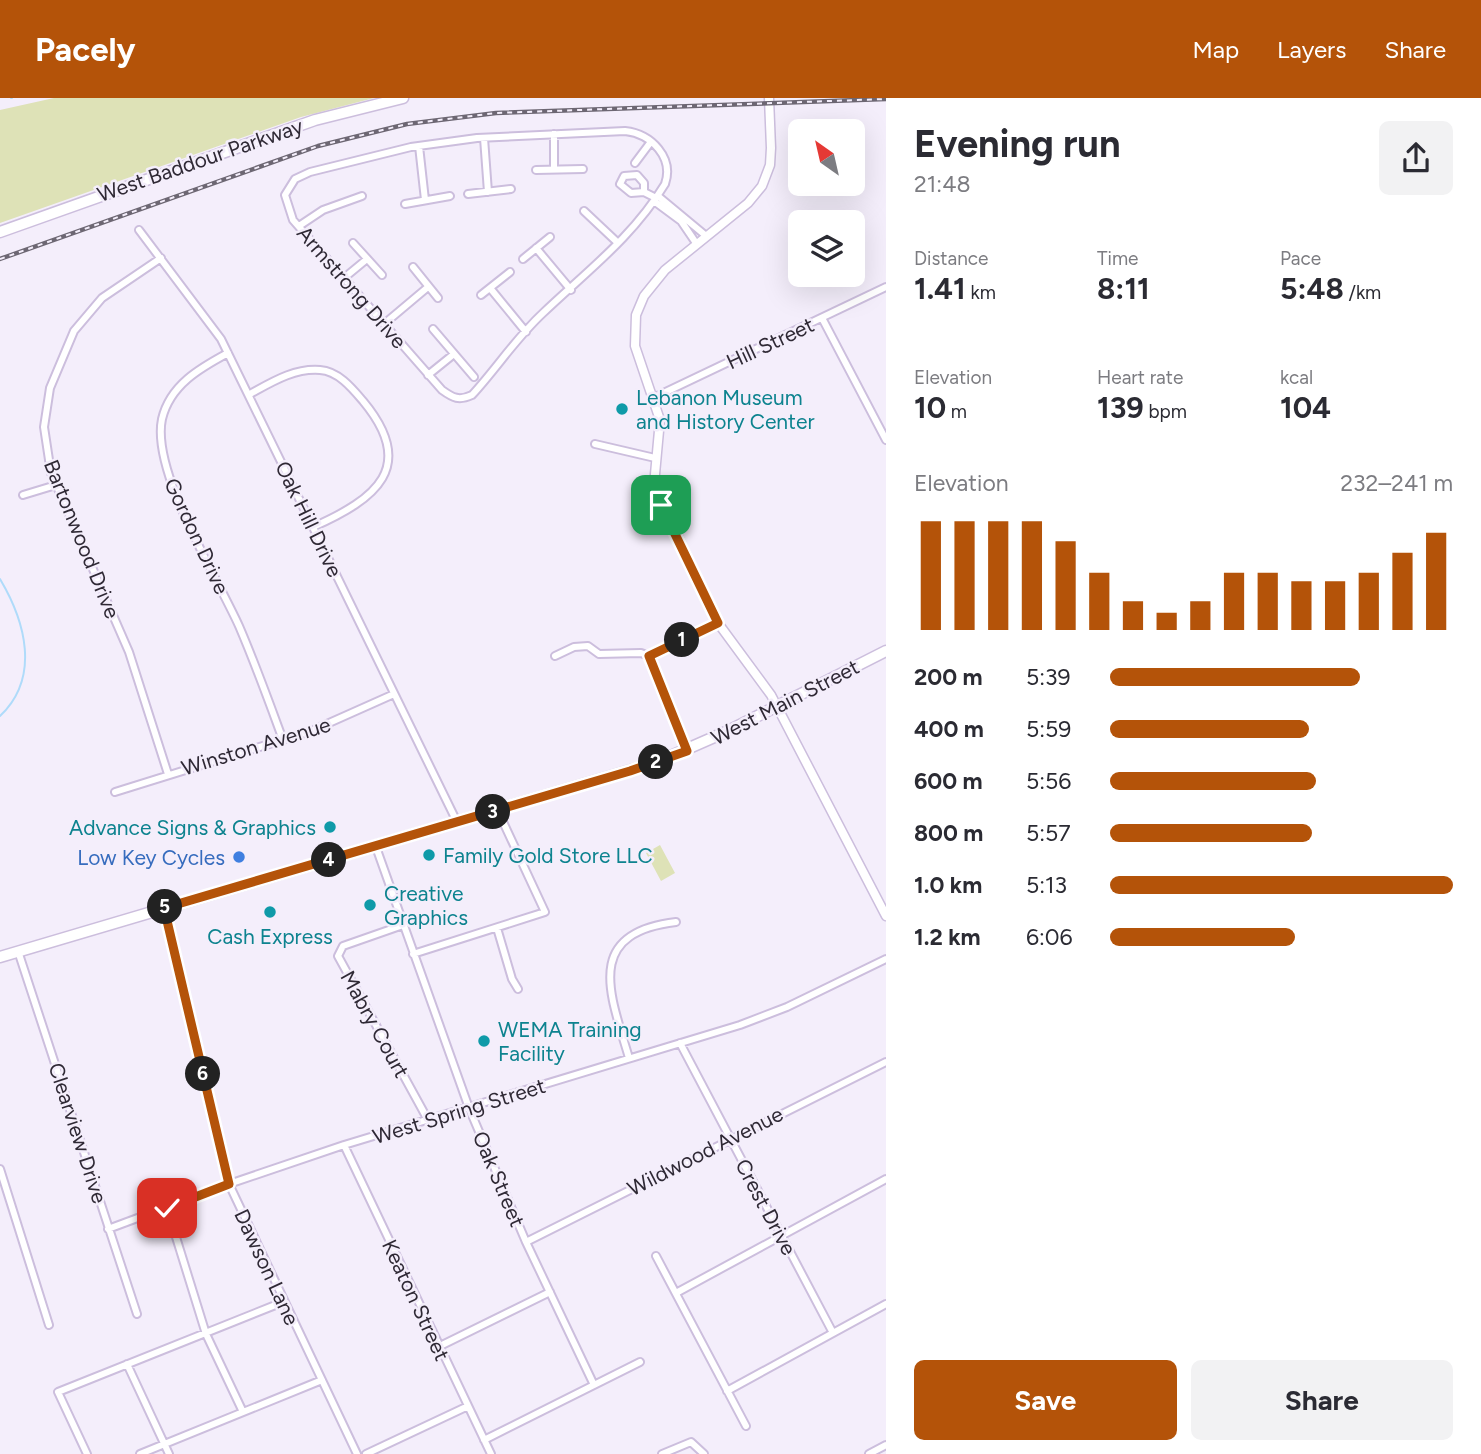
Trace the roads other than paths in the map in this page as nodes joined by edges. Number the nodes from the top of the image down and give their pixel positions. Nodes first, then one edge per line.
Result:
1 (404, 98) edge
2 (769, 98) edge
3 (554, 134) junction
4 (484, 138) junction
5 (650, 143) junction
6 (419, 146) junction
7 (635, 163) dead end
8 (554, 169) junction
9 (583, 169) dead end
10 (537, 170) dead end
11 (512, 189) dead end
12 (644, 191) dead end
13 (488, 192) junction
14 (468, 194) dead end
15 (362, 196) dead end
16 (450, 196) dead end
17 (656, 199) junction
18 (425, 200) junction
19 (405, 204) dead end
20 (584, 211) dead end
21 (299, 226) junction
22 (139, 230) dead end
23 (0, 232) edge
24 (705, 235) junction
25 (550, 237) dead end
26 (354, 243) dead end
27 (618, 243) junction
28 (696, 243) junction
29 (536, 248) junction
30 (161, 258) junction
31 (368, 259) junction
32 (523, 259) dead end
33 (413, 267) dead end
34 (510, 272) dead end
35 (382, 275) dead end
36 (344, 278) junction
37 (428, 287) junction
38 (886, 287) edge
39 (490, 288) junction
40 (571, 290) junction
41 (481, 295) dead end
42 (438, 298) dead end
43 (822, 318) junction
44 (384, 324) junction
45 (433, 329) dead end
46 (526, 332) junction
47 (228, 354) junction
48 (454, 354) junction
49 (428, 374) junction
50 (474, 377) dead end
51 (250, 394) junction
52 (653, 398) junction
53 (886, 440) edge
54 (595, 444) dead end
55 (655, 458) junction
56 (55, 485) junction
57 (23, 495) dead end
58 (313, 527) junction
59 (718, 623) junction
60 (886, 651) edge
61 (555, 656) dead end
62 (649, 656) junction
63 (394, 694) junction
64 (777, 708) junction
65 (283, 740) junction
66 (687, 751) junction
67 (168, 774) junction
68 (115, 792) dead end
69 (498, 811) junction
70 (457, 822) junction
71 (376, 847) junction
72 (164, 908) junction
73 (886, 916) edge
74 (676, 922) dead end
75 (403, 925) junction
76 (497, 928) junction
77 (18, 951) junction
78 (413, 954) junction
79 (0, 957) edge
80 (886, 960) edge
81 (518, 989) dead end
82 (680, 1043) junction
83 (629, 1058) junction
84 (886, 1062) edge
85 (469, 1108) junction
86 (428, 1120) junction
87 (729, 1138) junction
88 (344, 1145) junction
89 (0, 1169) edge
90 (886, 1179) edge
91 (229, 1184) junction
92 (167, 1208) junction
93 (108, 1229) junction
94 (782, 1236) junction
95 (526, 1242) junction
96 (656, 1256) dead end
97 (550, 1292) junction
98 (676, 1293) junction
99 (283, 1302) junction
100 (886, 1304) edge
101 (137, 1314) dead end
102 (49, 1325) dead end
103 (834, 1333) junction
104 (206, 1334) junction
105 (438, 1347) junction
106 (640, 1362) dead end
107 (127, 1364) junction
108 (322, 1380) junction
109 (594, 1385) junction
110 (727, 1391) junction
111 (467, 1406) junction
112 (243, 1412) junction
113 (746, 1426) dead end
114 (484, 1440) junction
115 (165, 1444) junction
116 (886, 1445) edge
117 (87, 1454) edge
118 (140, 1454) edge
119 (169, 1454) edge
120 (357, 1454) edge
121 (366, 1454) edge
122 (491, 1454) edge
123 (662, 1454) edge
124 (704, 1454) edge
125 (869, 1454) edge

1 - 23 main road, West Baddour Parkway
2 - 24 street
3 - 4 street, Armstrong Drive
3 - 5 street, Armstrong Drive
3 - 8 street
4 - 6 street, Armstrong Drive
4 - 13 street
5 - 7 street
5 - 17 street, Armstrong Drive
6 - 18 street
6 - 21 street, Armstrong Drive
8 - 9 street
8 - 10 street
11 - 13 street
12 - 17 street
13 - 14 street
15 - 21 street
16 - 18 street
17 - 24 street
17 - 27 street, Armstrong Drive
17 - 28 street
18 - 19 street
20 - 27 street
21 - 36 street, Armstrong Drive
22 - 30 street, Oak Hill Drive
24 - 28 street
25 - 29 street
26 - 31 street
27 - 40 street, Armstrong Drive
28 - 52 street
29 - 32 street
29 - 40 street
30 - 47 street, Oak Hill Drive
30 - 56 street, Bartonwood Drive
31 - 35 street
31 - 36 street
33 - 37 street
34 - 39 street
36 - 44 street, Armstrong Drive
37 - 42 street
37 - 44 street
38 - 43 street, Hill Street
39 - 41 street
39 - 46 street
40 - 46 street, Armstrong Drive
43 - 52 street, Hill Street
43 - 53 street
44 - 49 street, Armstrong Drive
45 - 48 street
46 - 49 street, Armstrong Drive
47 - 51 street, Oak Hill Drive
47 - 65 street, Gordon Drive
48 - 49 street
48 - 50 street
51 - 58 street, Oak Hill Drive
51 - 58 street
52 - 55 street
54 - 55 street
55 - 59 street
56 - 57 street
56 - 67 street, Bartonwood Drive
58 - 63 street, Oak Hill Drive
59 - 62 street
59 - 64 street
60 - 64 main road, West Main Street
61 - 62 street
62 - 66 street
63 - 65 street, Winston Avenue
63 - 70 street, Oak Hill Drive
64 - 66 main road, West Main Street
64 - 73 street
65 - 67 street, Winston Avenue
66 - 69 main road, West Main Street
67 - 68 street, Winston Avenue
69 - 70 main road, West Main Street
69 - 76 street
70 - 71 main road, West Main Street
71 - 72 main road, West Main Street
71 - 75 street, Oak Street
72 - 77 main road, West Main Street
72 - 91 street, Dawson Lane
74 - 83 street
75 - 78 street, Oak Street
75 - 86 street, Mabry Court
76 - 78 street
76 - 81 street
77 - 79 main road, West Main Street
77 - 93 street, Clearview Drive
78 - 85 street, Oak Street
80 - 82 street, West Spring Street
82 - 83 street, West Spring Street
82 - 87 street, Crest Drive
83 - 85 street, West Spring Street
84 - 87 street, Wildwood Avenue
85 - 86 street, West Spring Street
85 - 95 street, Oak Street
86 - 88 street, West Spring Street
87 - 94 street, Crest Drive
87 - 95 street, Wildwood Avenue
88 - 91 street, West Spring Street
88 - 105 street, Keaton Street
89 - 102 street
90 - 94 street
91 - 92 street, West Spring Street
91 - 99 street, Dawson Lane
92 - 93 street, West Spring Street
92 - 104 street
93 - 101 street, Clearview Drive
94 - 98 street
94 - 103 street, Crest Drive
95 - 97 street, Oak Street
96 - 98 street
97 - 105 street
97 - 109 street, Oak Street
98 - 110 street
99 - 104 street
99 - 108 street, Dawson Lane
100 - 103 street
103 - 110 street
104 - 107 street
104 - 112 street
105 - 111 street, Keaton Street
106 - 109 street
107 - 115 street
107 - 117 street
108 - 112 street
108 - 120 street, Dawson Lane
109 - 114 street
110 - 113 street
111 - 114 street, Keaton Street
111 - 121 street
112 - 115 street
114 - 122 street, Keaton Street
115 - 118 street
115 - 119 street
116 - 125 street
123 - 124 street

